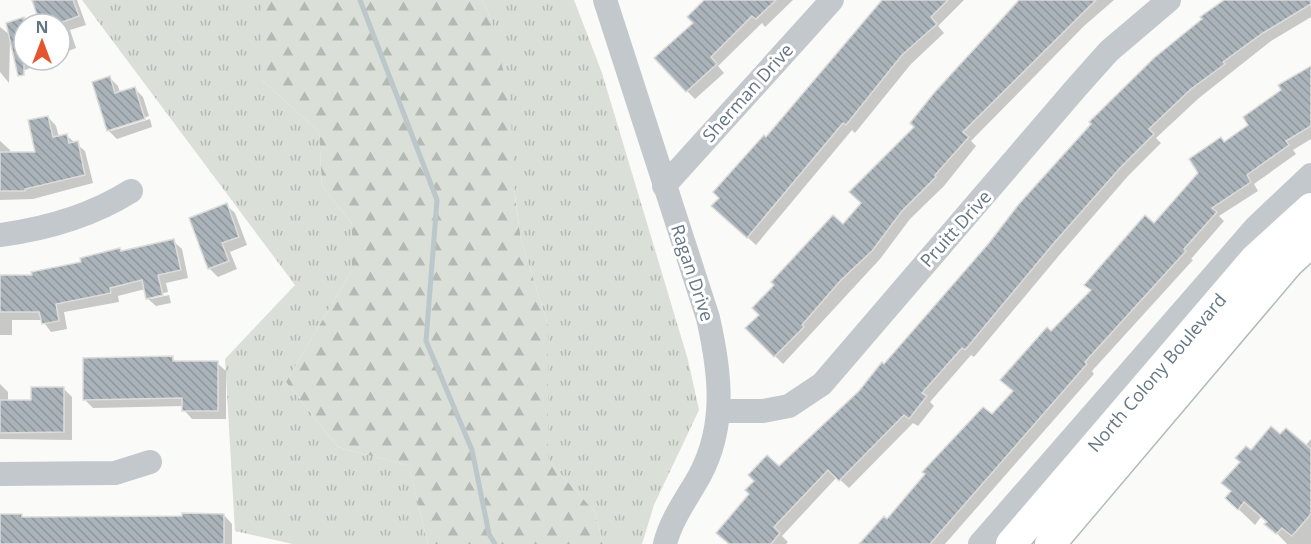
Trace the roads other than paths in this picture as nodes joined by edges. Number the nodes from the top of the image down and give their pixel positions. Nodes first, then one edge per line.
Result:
1 (605, 0) edge
2 (832, 0) edge
3 (1169, 0) edge
4 (1311, 176) edge
5 (664, 186) junction
6 (131, 190) dead end
7 (1311, 208) edge
8 (0, 235) edge
9 (1311, 242) edge
10 (720, 411) junction
11 (150, 462) dead end
12 (0, 474) edge
13 (665, 544) edge
14 (981, 544) edge
15 (1011, 544) edge
16 (1050, 544) edge

1 - 5 street, Ragan Drive
2 - 5 street, Sherman Drive
3 - 10 street, Pruitt Drive
4 - 14 street
5 - 10 street, Ragan Drive
6 - 8 street
7 - 15 main road, North Colony Boulevard
9 - 16 main road, North Colony Boulevard
10 - 13 street, Ragan Drive
11 - 12 street

